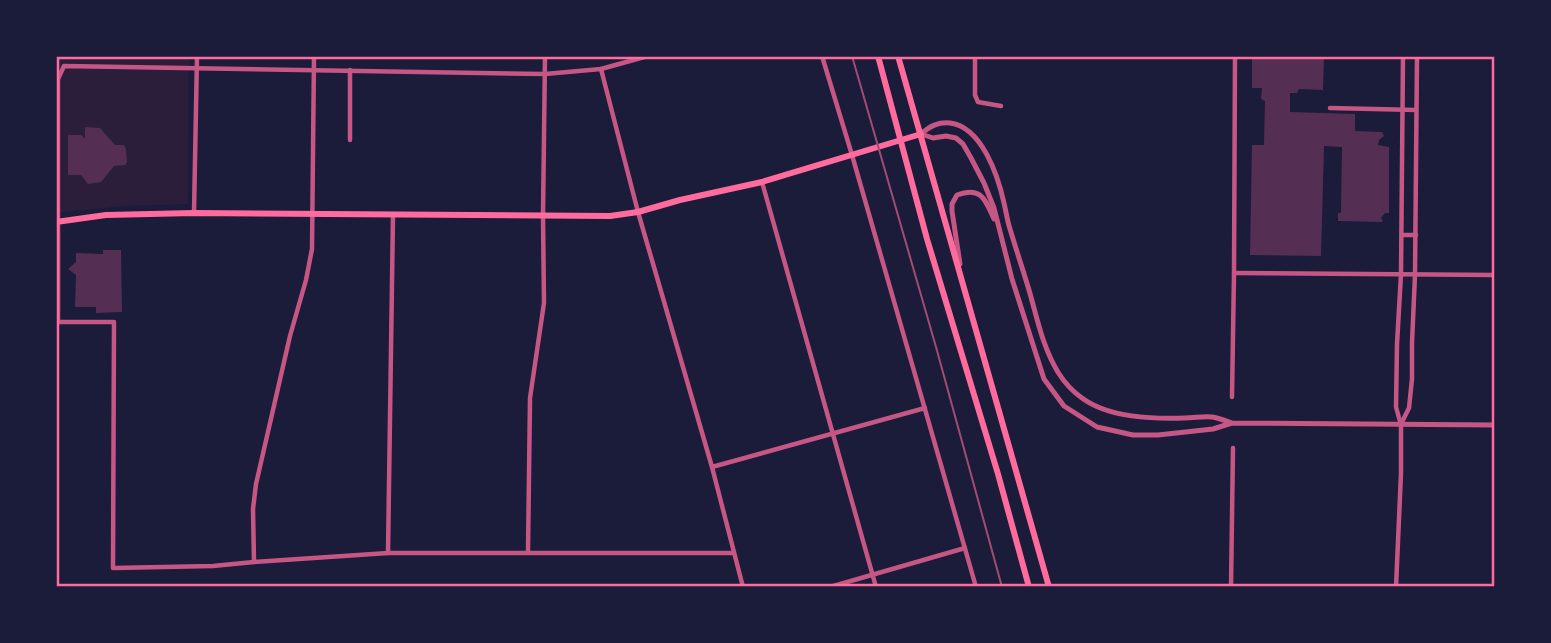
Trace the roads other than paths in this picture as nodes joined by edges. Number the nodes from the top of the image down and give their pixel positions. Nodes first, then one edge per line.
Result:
1 (197, 56) edge
2 (314, 56) edge
3 (545, 56) edge
4 (648, 56) edge
5 (822, 56) edge
6 (878, 56) edge
7 (898, 56) edge
8 (975, 56) edge
9 (1235, 56) edge
10 (1403, 56) edge
11 (1417, 56) edge
12 (197, 69) junction
13 (601, 69) junction
14 (314, 70) junction
15 (350, 70) junction
16 (545, 74) junction
17 (1001, 106) dead end
18 (1330, 108) dead end
19 (1403, 110) junction
20 (1416, 110) junction
21 (921, 134) junction
22 (350, 140) dead end
23 (901, 140) junction
24 (852, 155) junction
25 (762, 181) junction
26 (312, 212) junction
27 (638, 212) junction
28 (194, 213) junction
29 (393, 215) junction
30 (543, 215) junction
31 (57, 222) edge
32 (999, 231) junction
33 (1402, 235) junction
34 (1416, 235) junction
35 (1234, 273) junction
36 (1402, 274) junction
37 (1415, 275) junction
38 (1495, 275) edge
39 (962, 277) junction
40 (1232, 397) dead end
41 (925, 408) junction
42 (1233, 423) junction
43 (1401, 425) junction
44 (1495, 425) edge
45 (832, 434) junction
46 (1233, 448) dead end
47 (712, 467) junction
48 (965, 548) junction
49 (528, 552) junction
50 (388, 553) junction
51 (733, 553) junction
52 (254, 562) junction
53 (872, 574) junction
54 (743, 587) edge
55 (830, 587) edge
56 (876, 587) edge
57 (976, 587) edge
58 (1029, 587) edge
59 (1049, 587) edge
60 (1231, 587) edge
61 (1396, 587) edge

1 - 12 street
2 - 14 street
3 - 16 street
4 - 13 street
5 - 24 street
6 - 23 main road
7 - 21 main road
8 - 17 street
9 - 35 street
10 - 19 street
11 - 20 street
12 - 14 street
12 - 28 street
12 - 31 street
13 - 16 street
13 - 27 street
14 - 15 street
14 - 26 street
15 - 16 street
15 - 22 street
16 - 30 street
18 - 19 street
19 - 20 street
19 - 33 street
20 - 34 street
21 - 23 main road
21 - 32 street
21 - 39 main road
21 - 42 street
23 - 24 main road
23 - 58 main road
24 - 25 main road
24 - 41 street
25 - 27 main road
25 - 45 street
26 - 28 main road
26 - 29 main road
26 - 52 street
27 - 30 main road
27 - 47 street
28 - 31 main road
29 - 30 main road
29 - 50 street
30 - 49 street
31 - 52 street
32 - 39 street
32 - 42 street
33 - 34 street
33 - 36 street
34 - 37 street
35 - 36 street
35 - 40 street
36 - 37 street
36 - 43 street
37 - 38 street
37 - 43 street
39 - 59 main road
41 - 45 street
41 - 48 street
42 - 43 street
43 - 44 street
43 - 61 street
45 - 47 street
45 - 53 street
46 - 60 street
47 - 51 street
48 - 53 street
48 - 57 street
49 - 50 street
49 - 51 street
50 - 52 street
51 - 54 street
53 - 55 street
53 - 56 street

